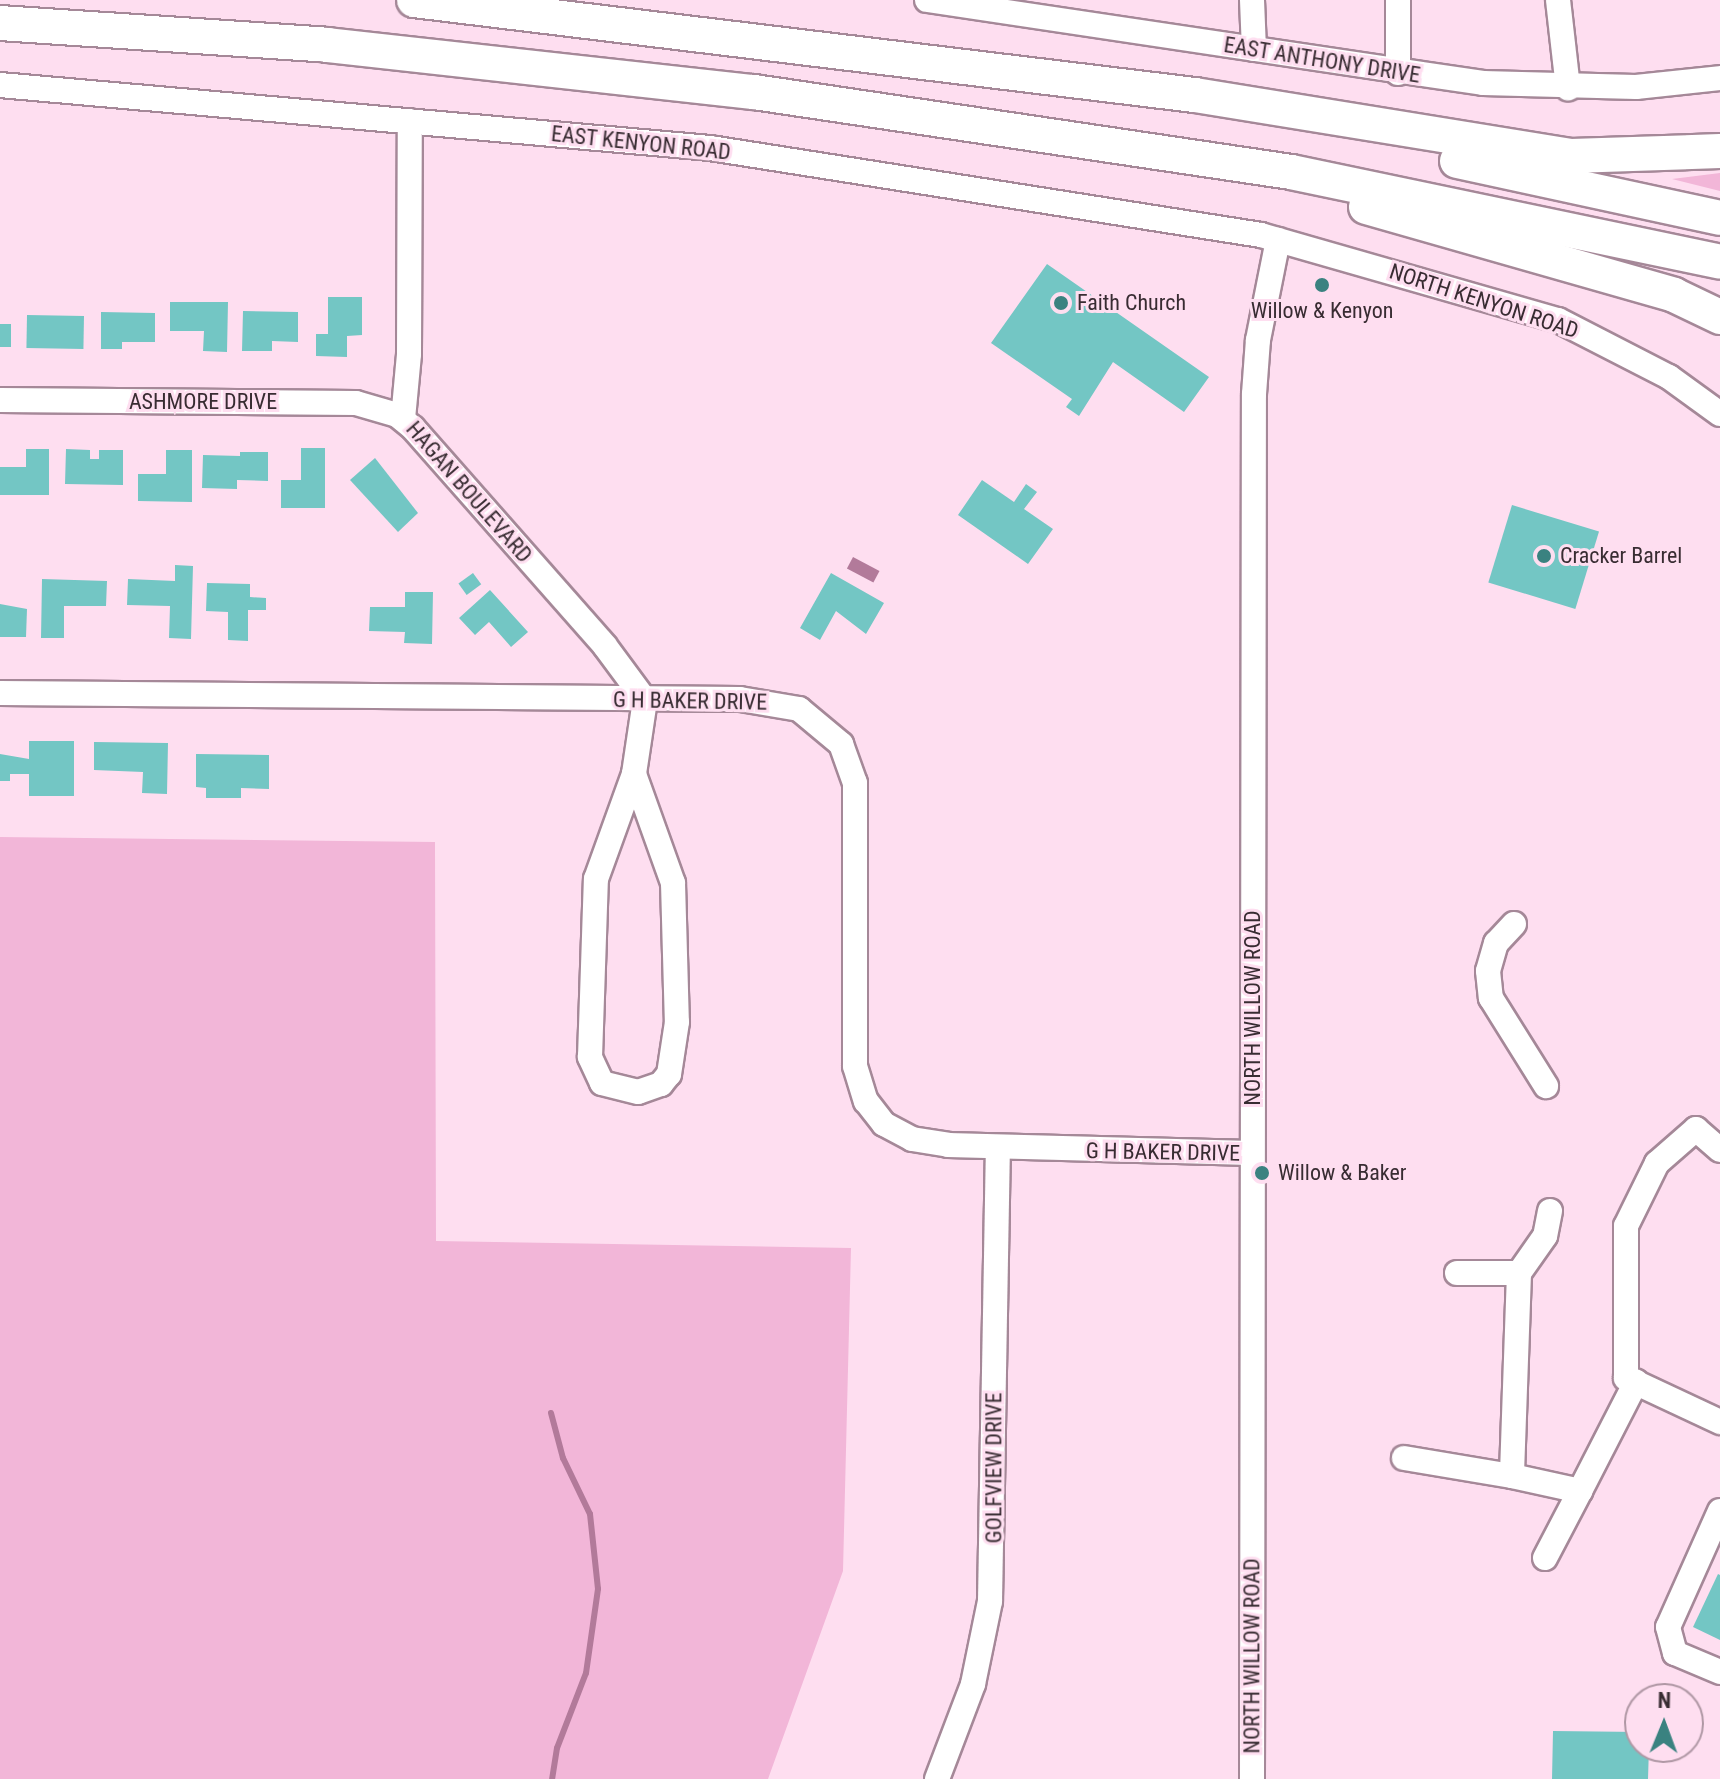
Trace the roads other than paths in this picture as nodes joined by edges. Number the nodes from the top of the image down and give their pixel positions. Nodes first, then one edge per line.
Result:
1 (414, 0) edge
2 (927, 0) edge
3 (1252, 0) edge
4 (1398, 0) edge
5 (1558, 0) edge
6 (0, 23) edge
7 (1254, 49) junction
8 (1398, 73) junction
9 (1720, 78) edge
10 (1049, 80) junction
11 (0, 85) edge
12 (1568, 88) junction
13 (410, 121) junction
14 (1720, 151) edge
15 (1208, 162) junction
16 (1720, 218) edge
17 (1278, 240) junction
18 (1720, 262) edge
19 (1720, 317) edge
20 (0, 400) edge
21 (1720, 414) edge
22 (403, 419) junction
23 (0, 693) edge
24 (645, 700) junction
25 (634, 774) junction
26 (1514, 924) dead end
27 (1546, 1086) dead end
28 (998, 1149) junction
29 (1720, 1150) edge
30 (1252, 1153) junction
31 (1550, 1211) dead end
32 (1457, 1273) dead end
33 (1519, 1273) junction
34 (1636, 1382) junction
35 (1720, 1422) edge
36 (1404, 1458) dead end
37 (1512, 1476) junction
38 (1580, 1491) junction
39 (1720, 1511) edge
40 (1714, 1540) edge
41 (1545, 1558) dead end
42 (1720, 1672) edge
43 (937, 1779) edge
44 (1252, 1779) edge

1 - 10 highway
2 - 7 street, EAST ANTHONY DRIVE
3 - 7 street
4 - 8 street
5 - 12 street
6 - 15 highway
7 - 8 street, EAST ANTHONY DRIVE
8 - 12 street, EAST ANTHONY DRIVE
9 - 12 street, EAST ANTHONY DRIVE
10 - 14 highway
10 - 16 highway
11 - 13 street, EAST KENYON ROAD
13 - 17 street, EAST KENYON ROAD
13 - 22 street, HAGAN BOULEVARD
15 - 18 highway
15 - 19 highway
17 - 21 street, NORTH KENYON ROAD
17 - 30 street, NORTH WILLOW ROAD
20 - 22 street, ASHMORE DRIVE
22 - 24 street, HAGAN BOULEVARD
23 - 24 street, G H BAKER DRIVE
24 - 25 street
24 - 28 street, G H BAKER DRIVE
25 - 25 street
26 - 27 street
28 - 30 street, G H BAKER DRIVE
28 - 43 street, GOLFVIEW DRIVE
29 - 34 street
30 - 44 street, NORTH WILLOW ROAD
31 - 33 street
32 - 33 street
33 - 37 street
34 - 35 street
34 - 38 street
36 - 37 street
37 - 38 street
38 - 41 street
39 - 40 street
40 - 42 street

